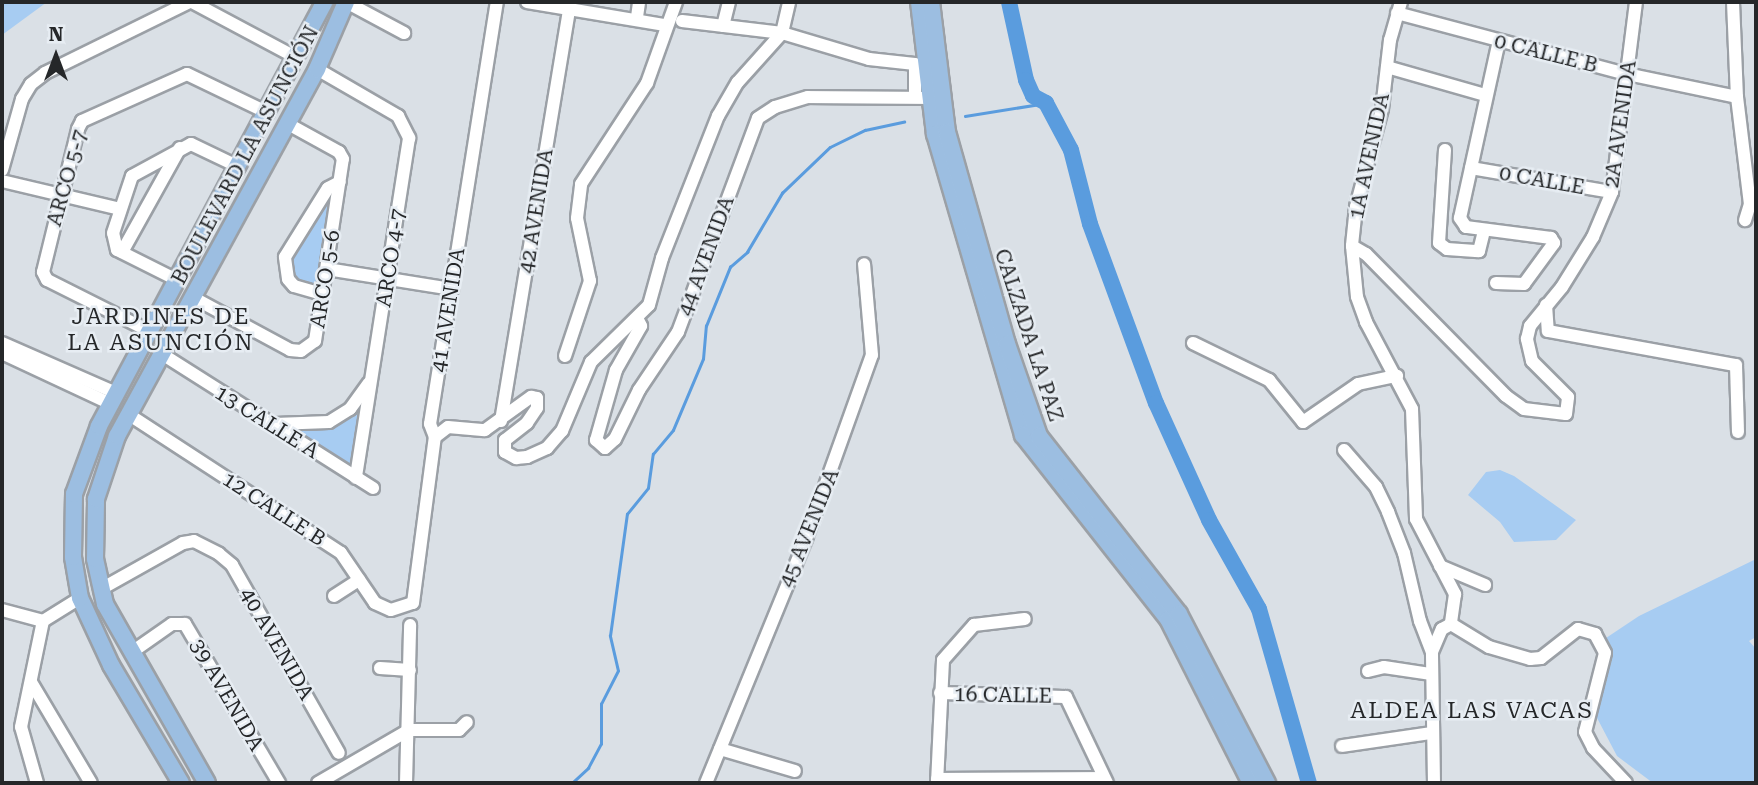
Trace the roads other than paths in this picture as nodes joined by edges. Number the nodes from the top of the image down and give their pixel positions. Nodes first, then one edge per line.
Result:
1 (190, 2) edge
2 (324, 2) edge
3 (346, 2) edge
4 (527, 2) edge
5 (639, 2) edge
6 (676, 2) edge
7 (729, 2) edge
8 (789, 2) edge
9 (919, 2) edge
10 (931, 2) edge
11 (1636, 2) edge
12 (1733, 2) edge
13 (494, 4) edge
14 (569, 5) edge
15 (1399, 8) edge
16 (637, 17) junction
17 (682, 21) dead end
18 (665, 25) junction
19 (723, 26) junction
20 (404, 33) dead end
21 (782, 33) junction
22 (1499, 41) junction
23 (297, 58) junction
24 (1387, 67) junction
25 (317, 69) junction
26 (1627, 74) junction
27 (285, 82) junction
28 (304, 92) junction
29 (1485, 95) junction
30 (922, 97) junction
31 (1737, 97) junction
32 (268, 113) junction
33 (288, 124) junction
34 (180, 147) junction
35 (1445, 150) dead end
36 (239, 167) junction
37 (1471, 168) junction
38 (2, 170) edge
39 (2, 181) edge
40 (340, 182) junction
41 (1612, 192) junction
42 (61, 194) junction
43 (223, 195) junction
44 (244, 206) junction
45 (120, 209) junction
46 (1745, 220) dead end
47 (1484, 230) junction
48 (1352, 246) junction
49 (122, 252) junction
50 (864, 264) dead end
51 (327, 268) junction
52 (388, 278) junction
53 (177, 280) junction
54 (1496, 283) dead end
55 (452, 289) junction
56 (322, 294) junction
57 (194, 298) junction
58 (164, 305) junction
59 (1546, 306) junction
60 (184, 316) junction
61 (637, 318) junction
62 (149, 331) junction
63 (2, 342) edge
64 (1193, 343) dead end
65 (2, 353) edge
66 (162, 354) junction
67 (565, 356) dead end
68 (1397, 376) junction
69 (372, 378) junction
70 (143, 387) junction
71 (113, 398) junction
72 (128, 414) junction
73 (501, 421) junction
74 (271, 424) junction
75 (1738, 432) dead end
76 (435, 437) junction
77 (1344, 450) dead end
78 (356, 478) junction
79 (373, 488) dead end
80 (1440, 566) junction
81 (359, 580) junction
82 (1485, 585) dead end
83 (101, 589) junction
84 (334, 596) dead end
85 (80, 598) junction
86 (407, 608) joint
87 (2, 610) edge
88 (109, 611) junction
89 (1025, 619) dead end
90 (43, 621) junction
91 (90, 622) junction
92 (1451, 624) junction
93 (410, 625) dead end
94 (132, 652) junction
95 (1432, 652) junction
96 (380, 668) dead end
97 (410, 670) junction
98 (1368, 671) dead end
99 (1431, 674) junction
100 (31, 682) junction
101 (156, 691) junction
102 (940, 694) junction
103 (134, 704) junction
104 (467, 722) dead end
105 (410, 730) junction
106 (1431, 733) junction
107 (1342, 746) dead end
108 (720, 749) junction
109 (339, 753) dead end
110 (1605, 760) junction
111 (795, 771) dead end
112 (340, 777) edge
113 (1105, 780) edge
114 (937, 781) edge
115 (37, 783) edge
116 (91, 783) edge
117 (181, 783) edge
118 (207, 783) edge
119 (279, 783) edge
120 (318, 783) edge
121 (405, 783) edge
122 (706, 783) edge
123 (1251, 783) edge
124 (1267, 783) edge
125 (1434, 783) edge
126 (1626, 783) edge
127 (1635, 783) edge

1 - 23 street
1 - 38 street
2 - 23 main road, BOULEVARD LA ASUNCIÓN
3 - 20 street
3 - 25 main road, BOULEVARD LA ASUNCIÓN
4 - 14 street
5 - 16 street
6 - 18 street
7 - 19 street
8 - 21 street, 44 AVENIDA
9 - 30 main road, CALZADA LA PAZ
10 - 124 main road, CALZADA LA PAZ
11 - 26 street, 2A AVENIDA
12 - 31 street
13 - 55 street, 41 AVENIDA
14 - 16 street
14 - 73 street, 42 AVENIDA
15 - 22 street, 0 CALLE B
15 - 24 street, 1A AVENIDA
16 - 18 street
17 - 19 street
18 - 67 street
19 - 21 street
21 - 30 street
21 - 61 street, 44 AVENIDA
22 - 26 street, 0 CALLE B
22 - 29 street
23 - 27 main road, BOULEVARD LA ASUNCIÓN
24 - 29 street
24 - 48 street, 1A AVENIDA
25 - 28 main road, BOULEVARD LA ASUNCIÓN
25 - 52 street, ARCO 4-7
26 - 31 street, 0 CALLE B
26 - 41 street, 2A AVENIDA
27 - 28 main road
27 - 32 main road, BOULEVARD LA ASUNCIÓN
28 - 33 main road, BOULEVARD LA ASUNCIÓN
29 - 37 street
30 - 61 street, 44 AVENIDA
30 - 123 main road, CALZADA LA PAZ
31 - 46 street
32 - 36 main road, BOULEVARD LA ASUNCIÓN
32 - 42 street, ARCO 5-7
33 - 40 street, ARCO 5-6
33 - 44 main road, BOULEVARD LA ASUNCIÓN
34 - 36 street
34 - 45 street
34 - 49 street
35 - 47 street
36 - 43 main road, BOULEVARD LA ASUNCIÓN
37 - 41 street, 0 CALLE
37 - 47 street
39 - 42 street
40 - 51 street, ARCO 5-6
40 - 56 street
41 - 59 street, 2A AVENIDA
42 - 45 street
42 - 62 street, ARCO 5-7
43 - 44 main road
43 - 53 main road, BOULEVARD LA ASUNCIÓN
44 - 57 main road, BOULEVARD LA ASUNCIÓN
45 - 49 street
47 - 54 street
48 - 59 street, 2A AVENIDA
48 - 68 street, 1A AVENIDA
49 - 53 street
50 - 108 street, 45 AVENIDA
51 - 52 street
51 - 56 street, ARCO 5-6
52 - 55 street
52 - 69 street, ARCO 4-7
53 - 58 main road, BOULEVARD LA ASUNCIÓN
55 - 76 street, 41 AVENIDA
56 - 57 street, ARCO 5-6
57 - 60 main road, BOULEVARD LA ASUNCIÓN
58 - 60 main road
58 - 62 main road, BOULEVARD LA ASUNCIÓN
59 - 75 street
60 - 66 main road, BOULEVARD LA ASUNCIÓN
61 - 73 street, 44 AVENIDA
62 - 71 main road, BOULEVARD LA ASUNCIÓN
63 - 71 street
64 - 68 street
65 - 71 street
66 - 70 main road, BOULEVARD LA ASUNCIÓN
66 - 74 street, 13 CALLE A
68 - 80 street, 1A AVENIDA
69 - 74 street, ARCO 4-7
69 - 78 street, ARCO 4-7
70 - 71 main road
70 - 72 main road, BOULEVARD LA ASUNCIÓN
71 - 85 main road, BOULEVARD LA ASUNCIÓN
72 - 81 street, 12 CALLE B
72 - 83 main road, BOULEVARD LA ASUNCIÓN
73 - 76 street
74 - 78 street, 13 CALLE A
76 - 86 street, 41 AVENIDA
77 - 95 street
78 - 79 street, 13 CALLE A
80 - 82 street
80 - 92 street, 1A AVENIDA
81 - 84 street
81 - 86 street, 12 CALLE B
83 - 88 main road, BOULEVARD LA ASUNCIÓN
83 - 109 street, 40 AVENIDA
85 - 90 street
85 - 91 main road, BOULEVARD LA ASUNCIÓN
87 - 90 street
88 - 91 main road
88 - 94 main road, BOULEVARD LA ASUNCIÓN
89 - 102 street
90 - 100 street
91 - 103 main road, BOULEVARD LA ASUNCIÓN
92 - 95 street
92 - 110 street
93 - 97 street
94 - 101 main road, BOULEVARD LA ASUNCIÓN
94 - 119 street, 39 AVENIDA
95 - 99 street
96 - 97 street
97 - 105 street
98 - 99 street
99 - 106 street
100 - 115 street
100 - 116 street
101 - 103 main road
101 - 118 main road, BOULEVARD LA ASUNCIÓN
102 - 113 street, 16 CALLE
102 - 114 street
103 - 117 main road, BOULEVARD LA ASUNCIÓN
104 - 105 street
105 - 112 street
105 - 121 street
106 - 107 street
106 - 125 street
108 - 111 street
108 - 122 street, 45 AVENIDA
110 - 126 street
110 - 127 street
112 - 120 street
113 - 114 street

